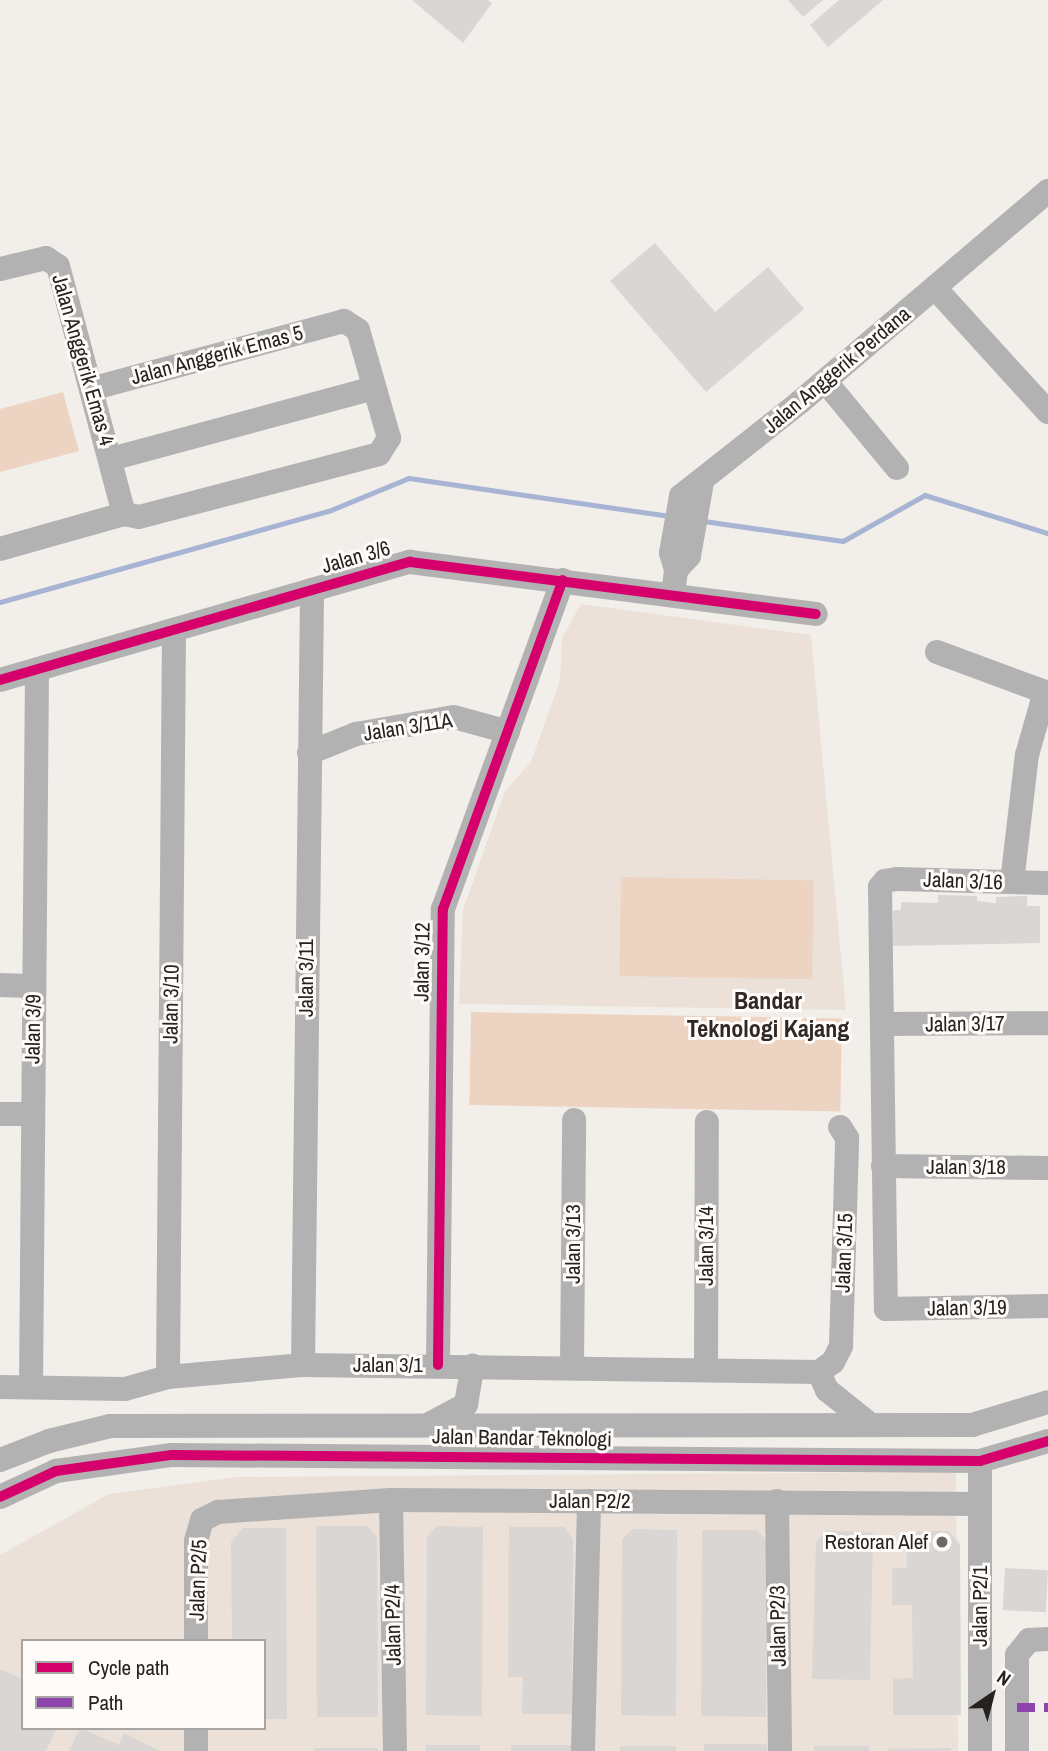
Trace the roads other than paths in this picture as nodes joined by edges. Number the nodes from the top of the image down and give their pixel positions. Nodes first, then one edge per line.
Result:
1 (1046, 195) edge
2 (0, 268) edge
3 (935, 288) junction
4 (825, 381) junction
5 (374, 388) junction
6 (91, 389) junction
7 (1048, 412) edge
8 (111, 459) junction
9 (897, 468) dead end
10 (124, 514) junction
11 (0, 549) edge
12 (563, 580) junction
13 (312, 590) junction
14 (673, 595) junction
15 (816, 614) dead end
16 (174, 630) junction
17 (937, 652) dead end
18 (37, 670) junction
19 (0, 680) edge
20 (1047, 692) edge
21 (508, 732) junction
22 (309, 753) junction
23 (1012, 882) junction
24 (1048, 883) edge
25 (0, 985) edge
26 (34, 986) junction
27 (1048, 1023) edge
28 (882, 1024) junction
29 (0, 1114) edge
30 (32, 1114) junction
31 (574, 1120) dead end
32 (707, 1122) dead end
33 (840, 1127) dead end
34 (883, 1166) junction
35 (1048, 1168) edge
36 (1048, 1306) edge
37 (303, 1365) junction
38 (438, 1366) junction
39 (473, 1366) junction
40 (572, 1367) junction
41 (706, 1369) junction
42 (819, 1372) junction
43 (168, 1377) junction
44 (0, 1387) edge
45 (31, 1387) junction
46 (1048, 1402) edge
47 (380, 1425) junction
48 (428, 1425) junction
49 (871, 1425) junction
50 (1048, 1441) edge
51 (388, 1456) junction
52 (0, 1460) edge
53 (980, 1461) junction
54 (0, 1497) edge
55 (391, 1500) junction
56 (589, 1501) junction
57 (777, 1501) junction
58 (980, 1504) junction
59 (202, 1520) joint
60 (196, 1639) edge
61 (1048, 1639) edge
62 (196, 1730) edge
63 (197, 1751) edge
64 (395, 1751) edge
65 (583, 1751) edge
66 (780, 1751) edge
67 (980, 1751) edge
68 (1017, 1751) edge

1 - 3 street, Jalan Anggerik Perdana
2 - 6 street, Jalan Anggerik Emas 4
3 - 4 street, Jalan Anggerik Perdana
3 - 7 street
4 - 9 street
4 - 14 street, Jalan Anggerik Perdana
5 - 6 street, Jalan Anggerik Emas 5
5 - 8 street
5 - 10 street
6 - 8 street, Jalan Anggerik Emas 4
8 - 10 street, Jalan Anggerik Emas 4
10 - 11 street
12 - 13 street, Jalan 3/6
12 - 14 street, Jalan 3/6
12 - 21 street, Jalan 3/12
13 - 16 street, Jalan 3/6
13 - 22 street, Jalan 3/11
14 - 15 street, Jalan 3/6
16 - 18 street, Jalan 3/6
16 - 43 street, Jalan 3/10
17 - 20 street
18 - 19 street, Jalan 3/6
18 - 26 street, Jalan 3/9
20 - 23 street
21 - 22 street, Jalan 3/11A
21 - 38 street, Jalan 3/12
22 - 37 street, Jalan 3/11
23 - 24 street, Jalan 3/16
23 - 28 street, Jalan 3/16
25 - 26 street
26 - 30 street, Jalan 3/9
27 - 28 street, Jalan 3/17
28 - 34 street
29 - 30 street
30 - 45 street, Jalan 3/9
31 - 40 street, Jalan 3/13
32 - 41 street, Jalan 3/14
33 - 42 street, Jalan 3/15
34 - 35 street, Jalan 3/18
34 - 36 street, Jalan 3/19
37 - 38 street, Jalan 3/1
37 - 43 street, Jalan 3/1
38 - 39 street, Jalan 3/1
39 - 40 street, Jalan 3/1
39 - 48 street
40 - 41 street, Jalan 3/1
41 - 42 street, Jalan 3/1
42 - 49 street
43 - 45 street, Jalan 3/1
44 - 45 street, Jalan 3/1
46 - 49 street, Jalan Bandar Teknologi
47 - 48 street, Jalan Bandar Teknologi
47 - 51 street
47 - 52 street, Jalan Bandar Teknologi
48 - 49 street, Jalan Bandar Teknologi
50 - 53 street, Jalan Bandar Teknologi
51 - 53 street, Jalan Bandar Teknologi
51 - 54 street, Jalan Bandar Teknologi
53 - 58 street, Jalan P2/1
55 - 56 street, Jalan P2/2
55 - 59 street, Jalan P2/2
55 - 64 street, Jalan P2/4
56 - 57 street, Jalan P2/2
56 - 65 street
57 - 58 street, Jalan P2/2
57 - 66 street, Jalan P2/3
58 - 67 street, Jalan P2/1
59 - 60 street, Jalan P2/5
61 - 68 street
62 - 63 street

